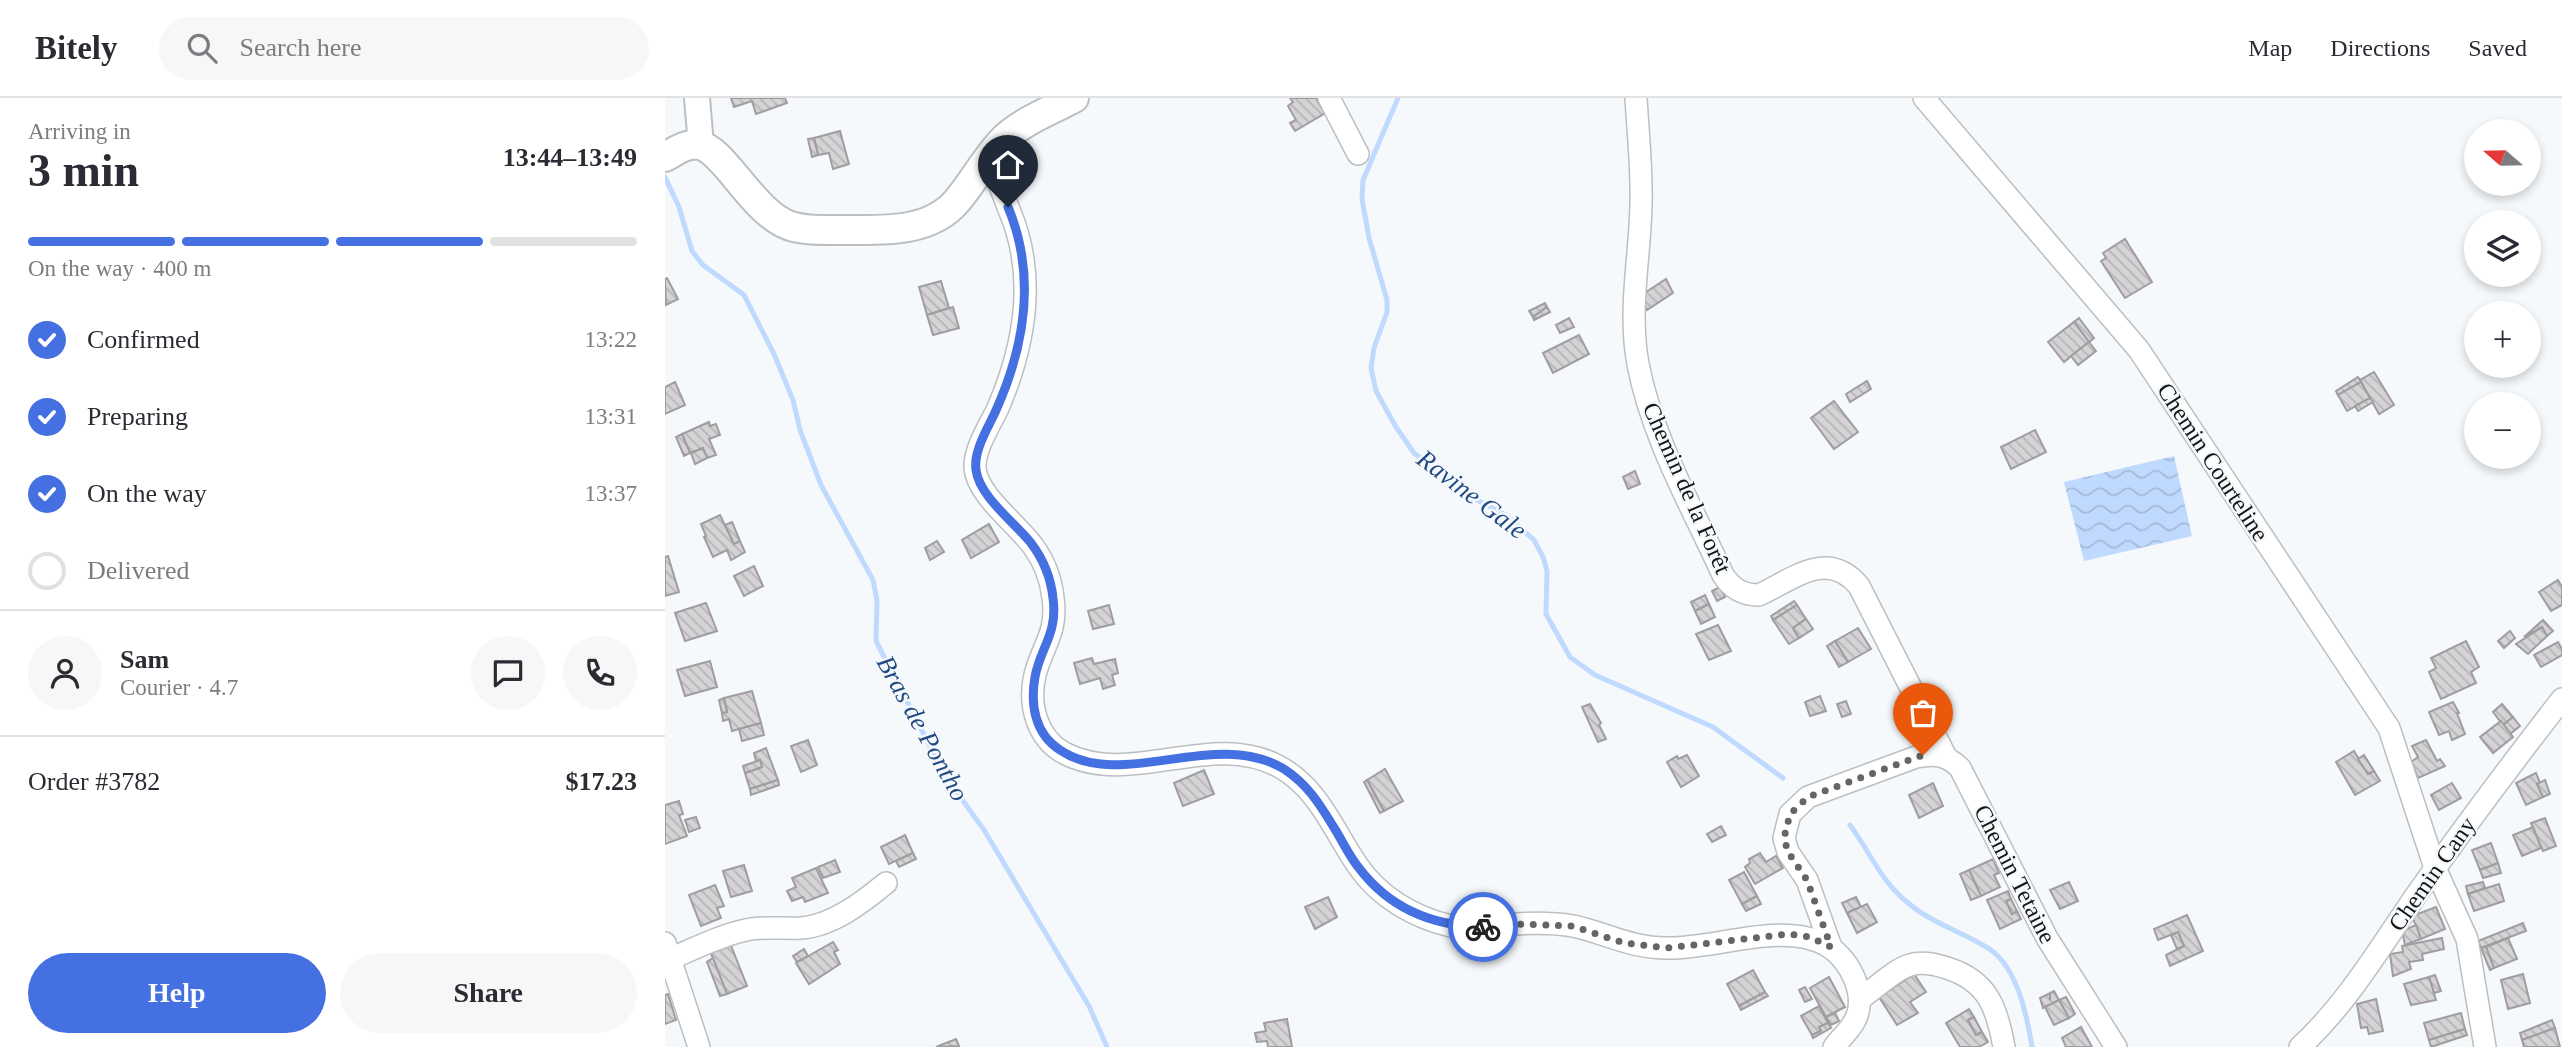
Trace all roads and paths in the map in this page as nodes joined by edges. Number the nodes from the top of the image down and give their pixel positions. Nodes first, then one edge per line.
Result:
1 (697, 98) edge
2 (1074, 98) edge
3 (1329, 98) edge
4 (1636, 98) edge
5 (1924, 98) edge
6 (683, 149) edge
7 (1358, 154) dead end
8 (983, 163) junction
9 (2562, 699) edge
10 (1946, 757) junction
11 (2435, 868) junction
12 (887, 883) dead end
13 (1831, 947) junction
14 (667, 954) edge
15 (1860, 999) junction
16 (699, 1047) edge
17 (1834, 1047) edge
18 (2004, 1047) edge
19 (2116, 1047) edge
20 (2300, 1047) edge
21 (2485, 1047) edge

1 - 6 street
2 - 8 main road
3 - 7 street
4 - 10 street, Chemin de la Forêt
5 - 11 street, Chemin Courteline
6 - 8 main road
8 - 13 street
9 - 11 street, Chemin Cany
10 - 13 street
10 - 19 street, Chemin Tetaine
11 - 20 street, Chemin Cany
11 - 21 street, Chemin Courteline
12 - 14 street
13 - 15 street
14 - 16 street
15 - 17 street
15 - 18 street

